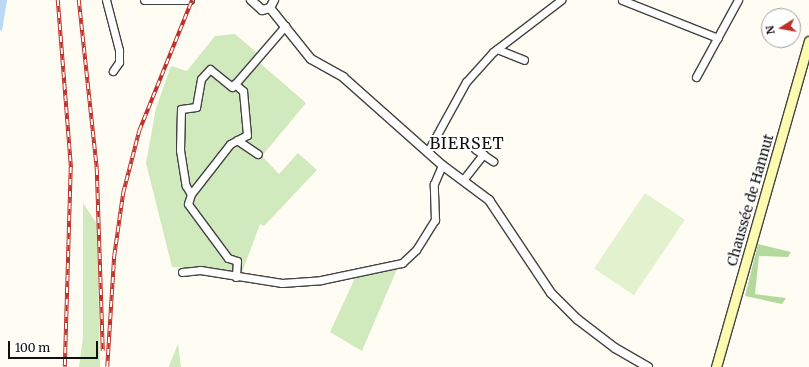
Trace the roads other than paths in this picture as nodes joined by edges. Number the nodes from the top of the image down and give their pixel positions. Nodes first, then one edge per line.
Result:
1 (106, 0) edge
2 (145, 0) edge
3 (190, 0) edge
4 (251, 0) edge
5 (274, 0) edge
6 (561, 0) edge
7 (622, 0) edge
8 (738, 0) edge
9 (270, 8) junction
10 (284, 26) junction
11 (718, 38) junction
12 (809, 40) edge
13 (497, 49) junction
14 (524, 60) dead end
15 (113, 71) dead end
16 (696, 77) dead end
17 (235, 84) junction
18 (237, 140) junction
19 (475, 150) dead end
20 (428, 151) junction
21 (258, 154) dead end
22 (483, 154) junction
23 (493, 160) dead end
24 (442, 165) junction
25 (463, 180) junction
26 (192, 194) junction
27 (182, 272) dead end
28 (236, 277) junction
29 (648, 367) edge
30 (716, 367) edge

1 - 15 street
2 - 3 street
4 - 9 street
5 - 9 street
6 - 13 street
7 - 11 street
8 - 11 street
9 - 10 street
10 - 17 street
10 - 20 street
11 - 16 street
12 - 30 main road, Chaussée de Hannut
13 - 14 street
13 - 20 street
17 - 18 street
17 - 26 street
18 - 21 street
18 - 26 street
19 - 22 street
20 - 24 street
22 - 23 street
22 - 25 street
24 - 25 street
24 - 28 street
25 - 29 street
26 - 28 street
27 - 28 street

